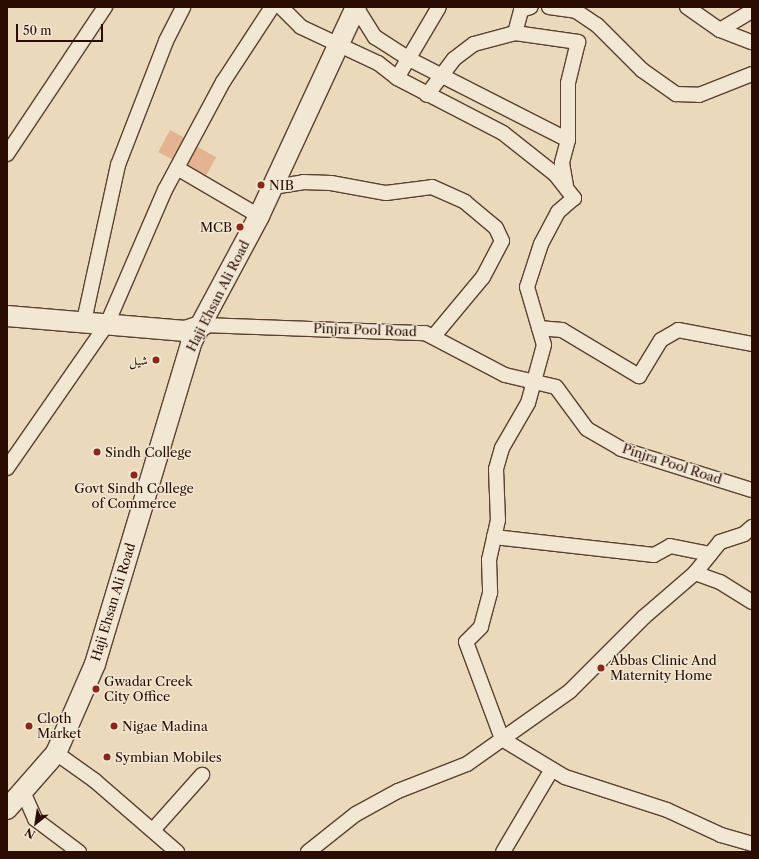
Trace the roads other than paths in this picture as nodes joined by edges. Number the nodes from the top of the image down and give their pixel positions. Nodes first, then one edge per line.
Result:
1 (105, 7) edge
2 (183, 7) edge
3 (272, 7) edge
4 (281, 7) edge
5 (356, 7) edge
6 (439, 7) edge
7 (531, 7) edge
8 (549, 7) edge
9 (687, 7) edge
10 (752, 11) edge
11 (720, 30) junction
12 (515, 34) junction
13 (752, 42) edge
14 (338, 44) junction
15 (409, 59) junction
16 (752, 74) edge
17 (440, 77) junction
18 (397, 78) junction
19 (427, 95) junction
20 (568, 140) junction
21 (7, 154) edge
22 (177, 168) junction
23 (273, 187) junction
24 (566, 187) junction
25 (259, 216) junction
26 (7, 316) edge
27 (84, 321) junction
28 (107, 324) junction
29 (203, 325) junction
30 (539, 328) junction
31 (433, 337) junction
32 (752, 344) edge
33 (532, 381) junction
34 (7, 468) edge
35 (752, 490) edge
36 (752, 527) edge
37 (494, 537) junction
38 (710, 554) junction
39 (695, 573) junction
40 (752, 602) edge
41 (502, 739) junction
42 (56, 753) junction
43 (552, 769) junction
44 (202, 775) dead end
45 (24, 794) junction
46 (7, 809) edge
47 (153, 830) junction
48 (752, 844) edge
49 (79, 852) edge
50 (176, 852) edge
51 (308, 852) edge
52 (503, 852) edge

1 - 21 street
2 - 27 street
3 - 22 street
4 - 14 street
5 - 14 street, Haji Ehsan Ali Road
5 - 15 street
6 - 15 street
7 - 12 street
8 - 16 street
9 - 11 street
10 - 11 street
11 - 13 street
12 - 17 street
12 - 20 street
14 - 18 street
14 - 23 street, Haji Ehsan Ali Road
15 - 17 street
15 - 18 street
17 - 19 street
17 - 20 street
18 - 19 street
19 - 24 street
20 - 24 street
22 - 25 street
22 - 28 street
23 - 25 street, Haji Ehsan Ali Road
23 - 31 street
24 - 30 street
25 - 29 street, Haji Ehsan Ali Road
26 - 27 street, Pinjra Pool Road
27 - 28 street, Pinjra Pool Road
28 - 29 street, Pinjra Pool Road
28 - 34 street
29 - 31 street, Pinjra Pool Road
29 - 42 street, Haji Ehsan Ali Road
30 - 32 street
30 - 33 street
31 - 33 street, Pinjra Pool Road
33 - 35 street, Pinjra Pool Road
33 - 37 street
36 - 38 street
37 - 38 street
37 - 41 street
38 - 39 street
39 - 40 street
39 - 41 street
41 - 43 street
41 - 51 street
42 - 45 street, Haji Ehsan Ali Road
42 - 47 street
43 - 48 street
43 - 52 street
44 - 47 street
45 - 46 street, Haji Ehsan Ali Road
45 - 49 street
47 - 50 street

